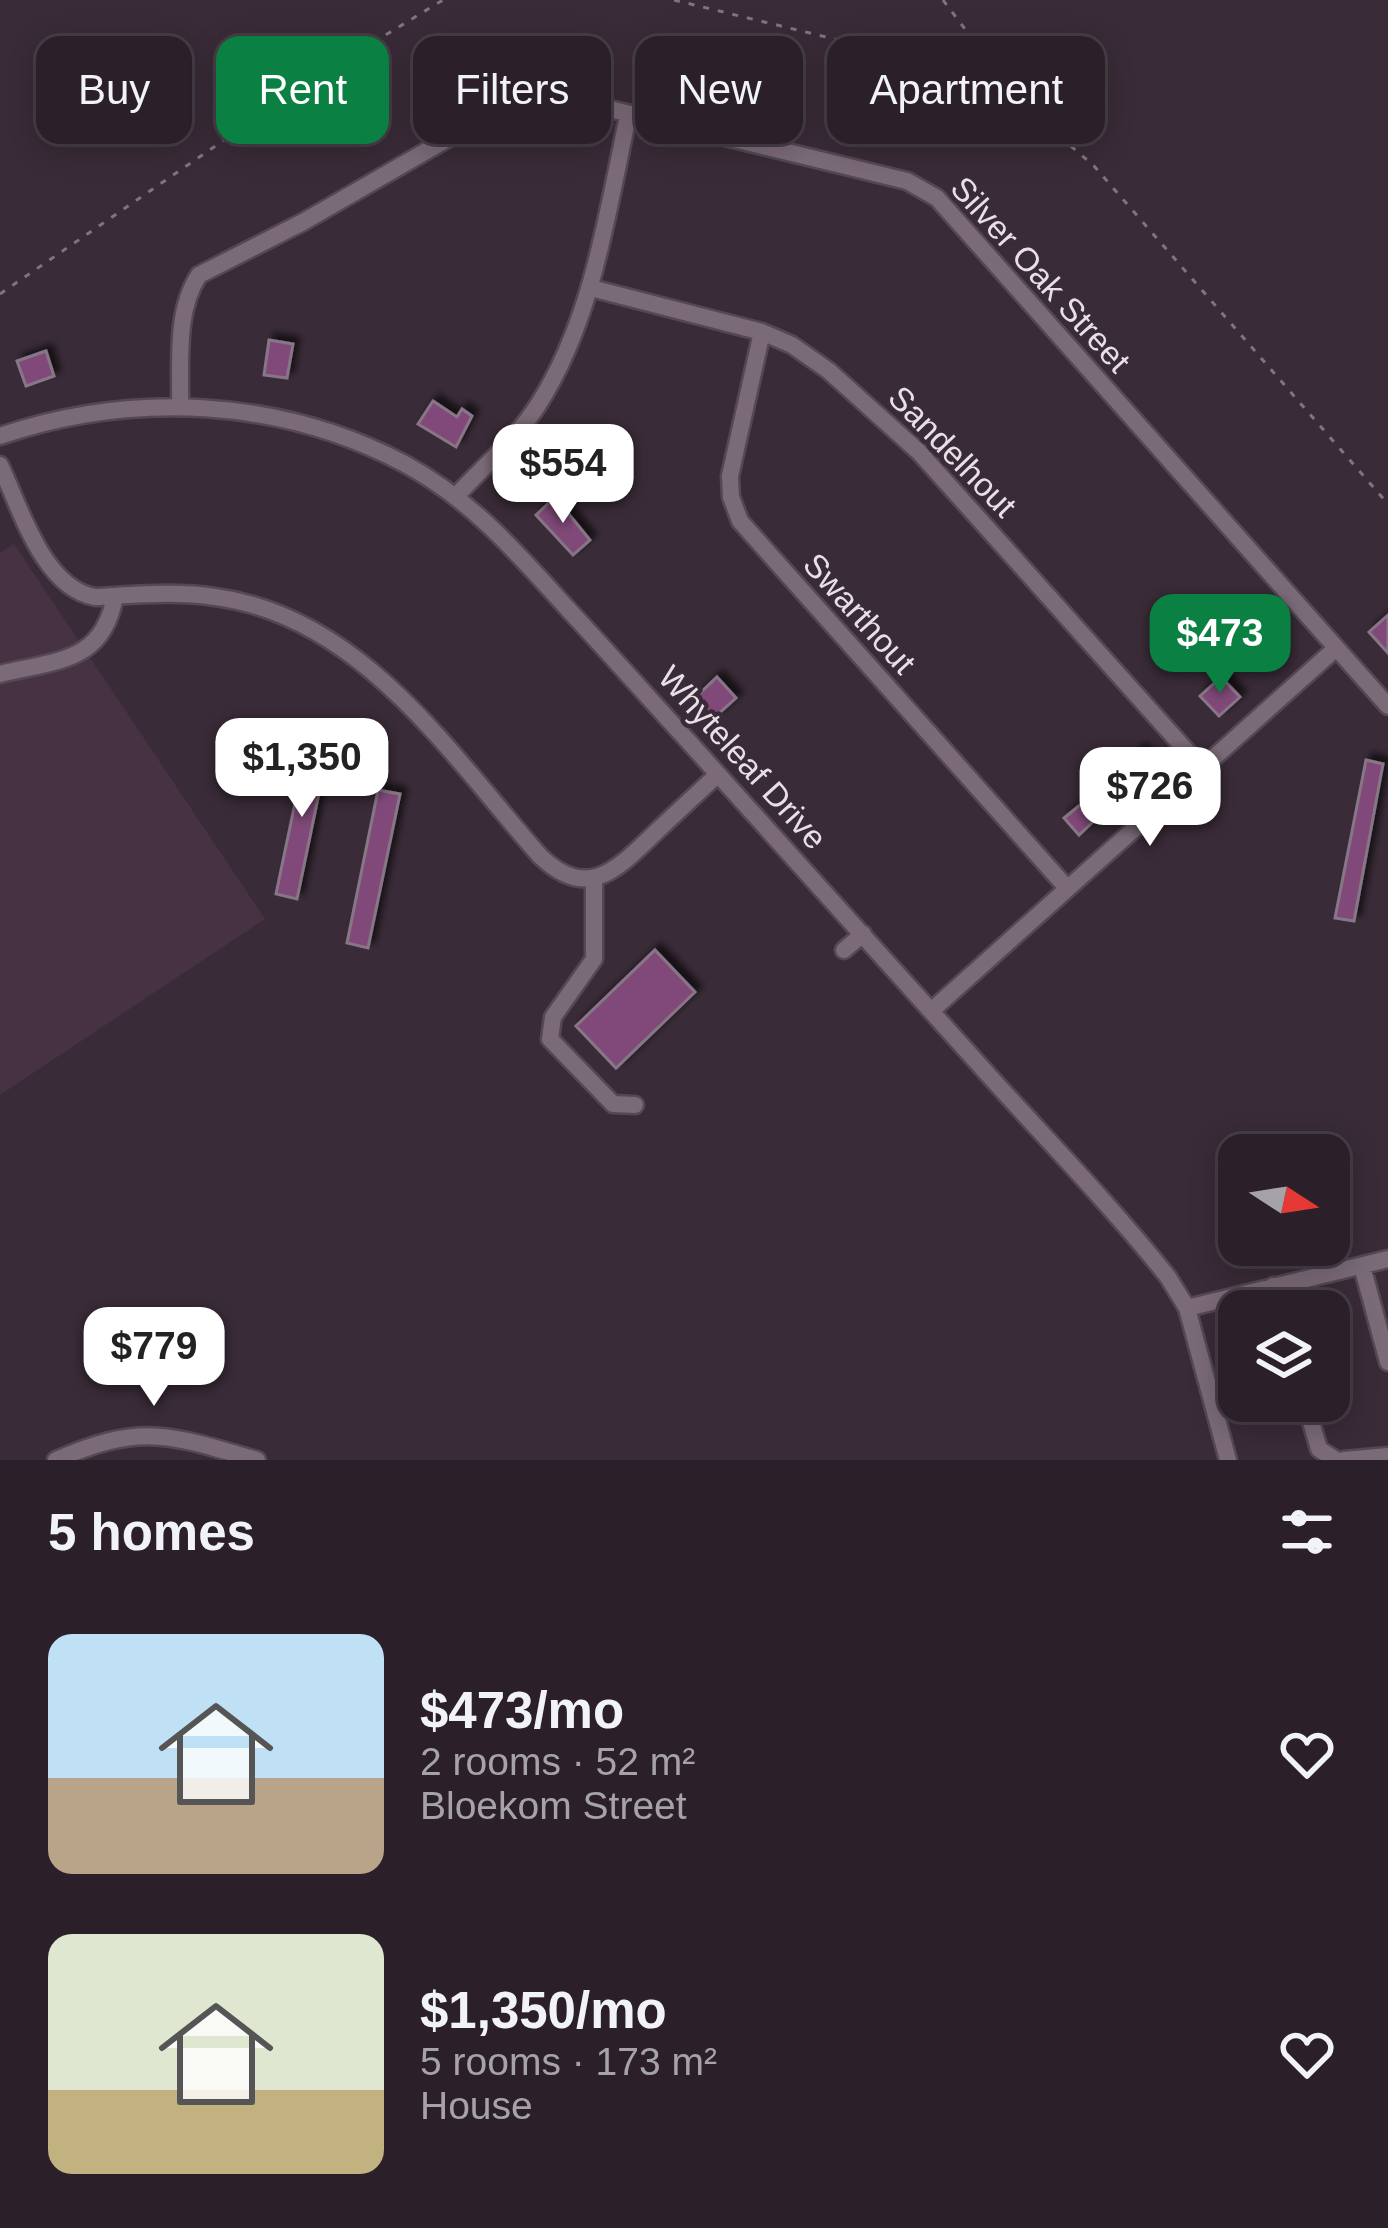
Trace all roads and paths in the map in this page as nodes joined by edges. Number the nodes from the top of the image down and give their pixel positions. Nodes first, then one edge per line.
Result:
1 (442, 0) edge
2 (674, 0) edge
3 (943, 0) edge
4 (970, 36) edge
5 (827, 37) edge
6 (628, 116) junction
7 (1069, 144) edge
8 (591, 288) junction
9 (0, 294) edge
10 (762, 332) junction
11 (180, 405) junction
12 (0, 436) edge
13 (0, 465) edge
14 (457, 495) junction
15 (1388, 504) edge
16 (116, 596) junction
17 (1334, 650) junction
18 (0, 674) edge
19 (1388, 706) edge
20 (1201, 767) junction
21 (718, 774) junction
22 (593, 878) junction
23 (1067, 888) junction
24 (862, 934) junction
25 (844, 950) dead end
26 (932, 1010) junction
27 (635, 1105) dead end
28 (1388, 1259) edge
29 (1362, 1266) junction
30 (1274, 1286) junction
31 (1275, 1290) edge
32 (1186, 1308) junction
33 (1388, 1362) edge
34 (1311, 1422) edge
35 (1388, 1456) edge
36 (56, 1460) edge
37 (257, 1460) edge
38 (1228, 1460) edge
39 (1340, 1460) edge

1 - 9 path
2 - 5 path
3 - 4 path
6 - 8 street
6 - 11 street, Silver Oak Street
6 - 17 street, Silver Oak Street
7 - 15 path
8 - 10 street, Sandelhout
8 - 14 street
10 - 20 street, Sandelhout
10 - 23 street, Swarthout
11 - 12 street, Whyteleaf Drive
11 - 14 street, Whyteleaf Drive
13 - 16 street
14 - 21 street, Whyteleaf Drive
16 - 18 street
16 - 22 street
17 - 19 street, Silver Oak Street
17 - 20 street
20 - 23 street
21 - 22 street
21 - 24 street, Whyteleaf Drive
22 - 27 street
23 - 26 street
24 - 25 street
24 - 26 street, Whyteleaf Drive
26 - 32 street, Whyteleaf Drive
28 - 29 street
29 - 30 street
29 - 33 street
30 - 31 street
30 - 32 street
32 - 38 street, Whyteleaf Drive
34 - 39 street
35 - 39 street
36 - 37 street

